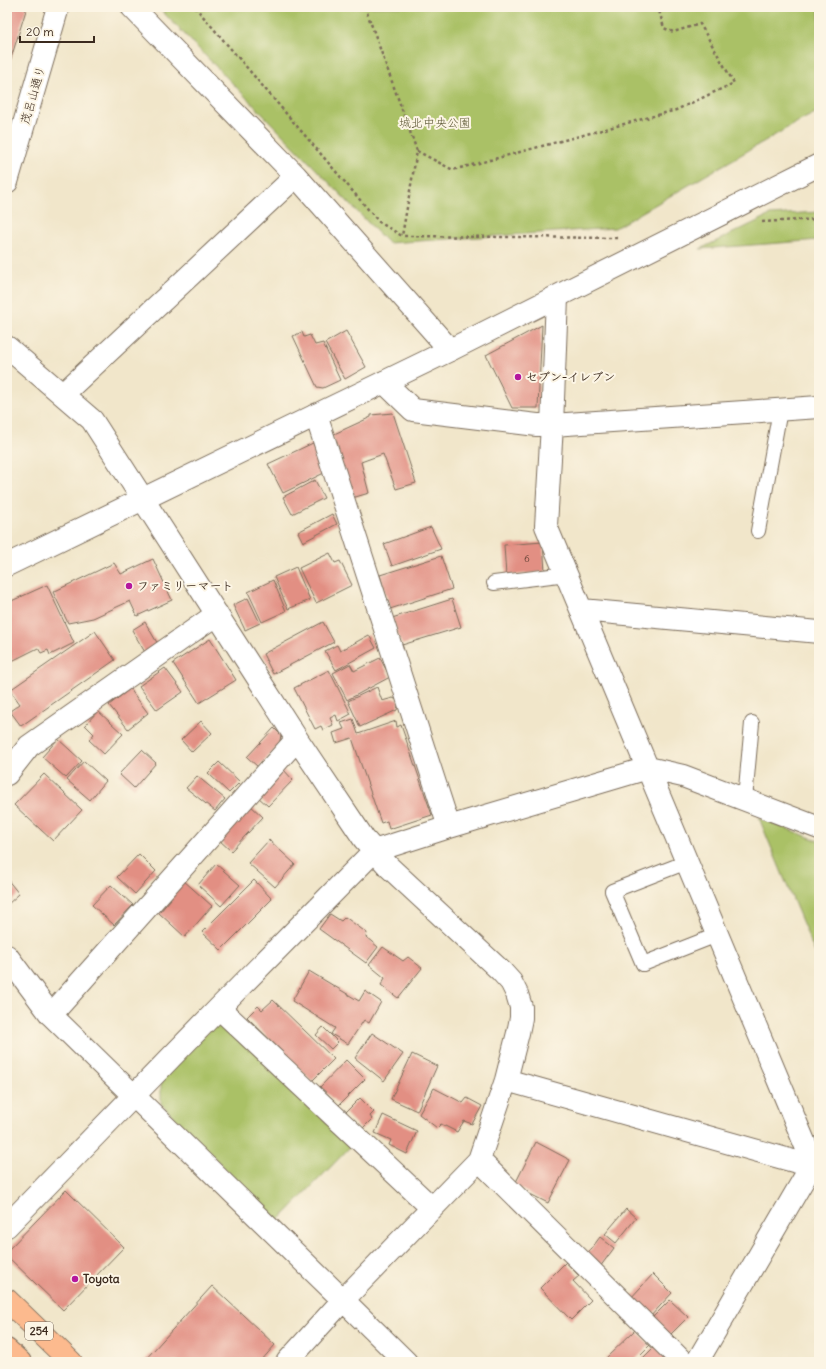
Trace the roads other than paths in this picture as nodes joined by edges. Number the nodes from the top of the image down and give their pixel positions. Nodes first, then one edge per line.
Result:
1 (58, 7) edge
2 (132, 7) edge
3 (819, 165) edge
4 (296, 176) junction
5 (7, 182) edge
6 (557, 297) junction
7 (7, 346) edge
8 (450, 350) junction
9 (384, 382) junction
10 (64, 394) junction
11 (819, 403) edge
12 (780, 410) junction
13 (316, 416) junction
14 (552, 425) junction
15 (144, 499) junction
16 (758, 531) dead end
17 (7, 565) edge
18 (567, 574) junction
19 (494, 583) dead end
20 (582, 610) junction
21 (217, 614) junction
22 (819, 632) edge
23 (752, 723) dead end
24 (297, 739) junction
25 (648, 768) junction
26 (7, 774) edge
27 (745, 799) junction
28 (449, 827) junction
29 (819, 828) edge
30 (374, 851) junction
31 (687, 862) junction
32 (717, 935) junction
33 (7, 956) edge
34 (218, 1008) junction
35 (51, 1015) junction
36 (506, 1080) junction
37 (134, 1096) junction
38 (479, 1160) junction
39 (817, 1161) edge
40 (432, 1208) junction
41 (7, 1226) edge
42 (7, 1300) edge
43 (343, 1300) junction
44 (71, 1362) edge
45 (287, 1362) edge
46 (406, 1362) edge
47 (683, 1362) edge
48 (697, 1362) edge

1 - 5 street, 茂呂山通り
2 - 4 street
3 - 6 street
4 - 8 street
4 - 10 street
6 - 8 street
6 - 14 street
7 - 10 street
8 - 9 street
9 - 13 street
9 - 14 street
10 - 15 street
11 - 12 street
12 - 14 street
12 - 16 lane
13 - 15 street
13 - 28 street
14 - 18 street
15 - 17 street
15 - 21 street
18 - 19 lane
18 - 20 street
20 - 22 street
20 - 25 street
21 - 24 street
21 - 26 street
23 - 27 lane
24 - 30 street
24 - 35 street
25 - 27 street
25 - 28 street
25 - 31 street
27 - 29 street
28 - 30 street
30 - 34 street
30 - 36 street
31 - 32 street
31 - 32 lane
32 - 39 street
33 - 35 street
34 - 37 street
34 - 40 street
35 - 37 street
36 - 38 street
36 - 39 street
37 - 41 street
37 - 43 street
38 - 40 street
38 - 47 street
39 - 48 street
40 - 43 street
42 - 44 highway, 254
43 - 45 street
43 - 46 street

